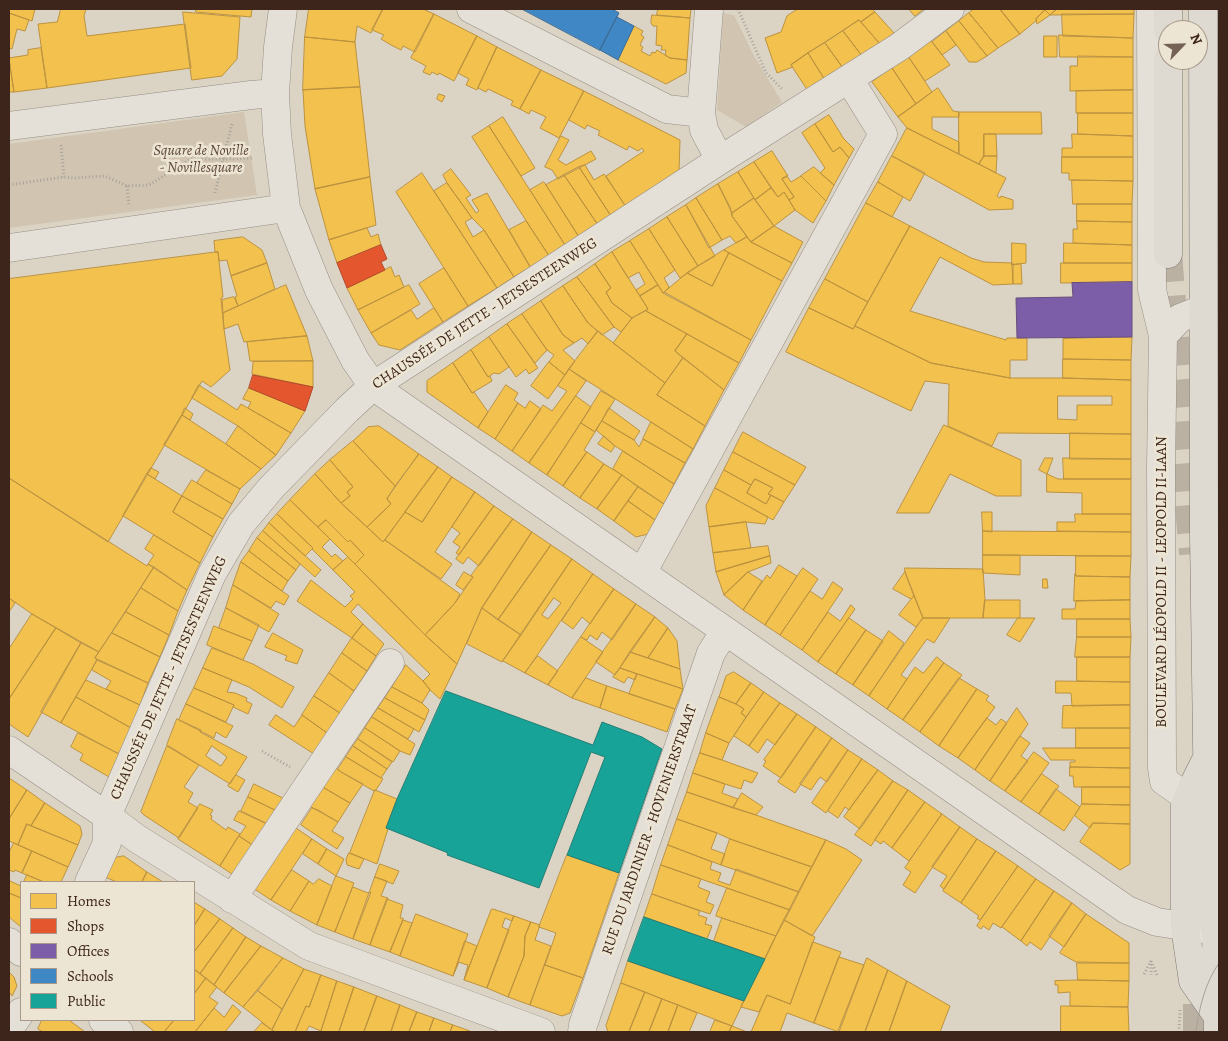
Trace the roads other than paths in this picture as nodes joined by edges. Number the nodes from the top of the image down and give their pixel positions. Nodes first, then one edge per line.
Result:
1 (283, 9) edge
2 (471, 9) edge
3 (709, 9) edge
4 (950, 9) edge
5 (1151, 9) edge
6 (1203, 9) edge
7 (1168, 70) edge
8 (849, 79) junction
9 (275, 93) junction
10 (701, 113) junction
11 (9, 126) edge
12 (720, 160) junction
13 (286, 208) junction
14 (9, 248) edge
15 (1168, 254) tunnel mouth
16 (1203, 309) junction
17 (1163, 336) junction
18 (373, 386) junction
19 (642, 573) junction
20 (725, 631) junction
21 (390, 664) dead end
22 (9, 750) edge
23 (1199, 793) junction
24 (107, 816) junction
25 (89, 881) edge
26 (232, 899) junction
27 (1185, 927) junction
28 (1218, 928) edge
29 (9, 942) edge
30 (20, 951) edge
31 (1218, 964) edge
32 (20, 1013) edge
33 (1216, 1015) edge
34 (104, 1021) edge
35 (9, 1029) edge
36 (119, 1032) edge
37 (541, 1032) edge
38 (582, 1032) edge

1 - 9 street
2 - 10 street
3 - 10 street
4 - 8 street, CHAUSSÉE DE JETTE - JETSESTEENWEG
5 - 17 street, BOULEVARD LÉOPOLD II - LEOPOLD II-LAAN
6 - 16 main road
7 - 15 main road
8 - 12 street, CHAUSSÉE DE JETTE - JETSESTEENWEG
8 - 19 street
9 - 11 street
9 - 13 street
10 - 12 street
12 - 18 street, CHAUSSÉE DE JETTE - JETSESTEENWEG
13 - 14 street
13 - 18 street
16 - 17 street
16 - 23 main road
17 - 23 street, BOULEVARD LÉOPOLD II - LEOPOLD II-LAAN
18 - 19 street
18 - 24 street, CHAUSSÉE DE JETTE - JETSESTEENWEG
19 - 20 street
20 - 27 street
20 - 38 street, RUE DU JARDINIER - HOVENIERSTRAAT
21 - 26 street
22 - 24 street
23 - 27 main road
23 - 28 main road
24 - 25 street
24 - 26 street
26 - 37 street
27 - 28 street
27 - 33 main road
28 - 31 main road
29 - 30 street
31 - 33 main road
32 - 35 street
34 - 36 street

